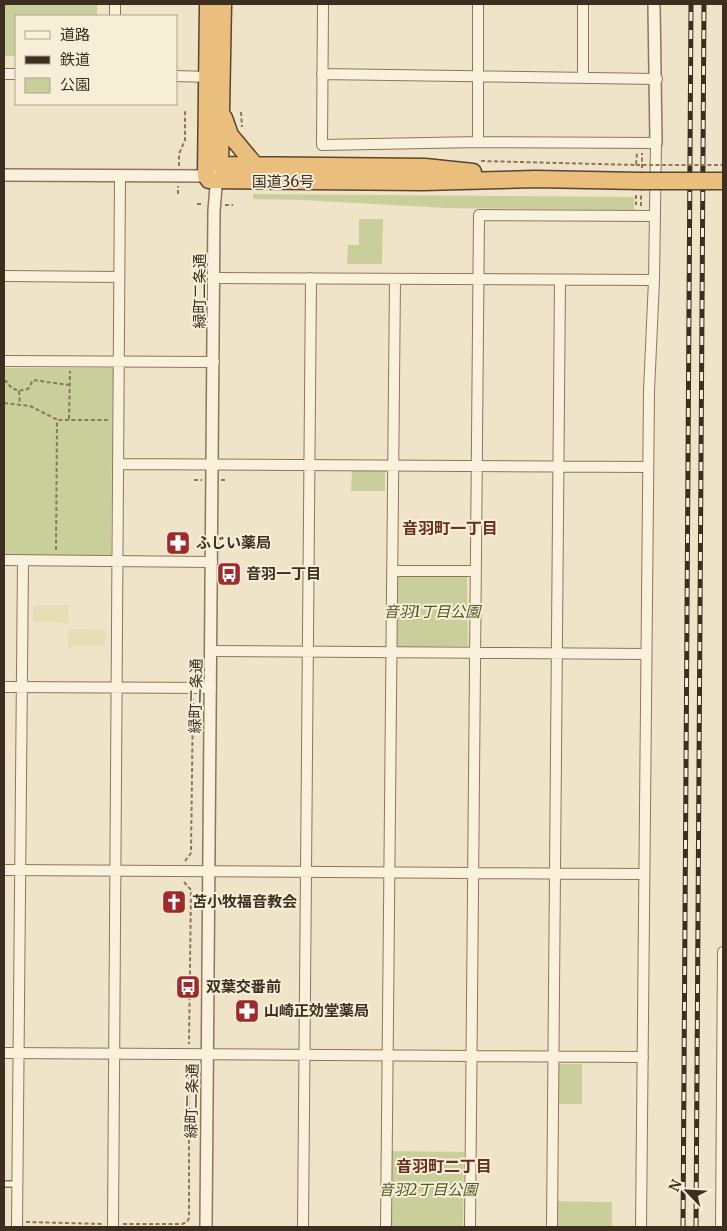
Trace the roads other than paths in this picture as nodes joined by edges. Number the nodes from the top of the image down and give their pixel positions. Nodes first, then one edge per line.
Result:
1 (208, 4) edge
2 (223, 4) edge
3 (323, 4) edge
4 (478, 4) edge
5 (583, 4) edge
6 (654, 4) edge
7 (322, 74) junction
8 (178, 76) edge
9 (478, 76) junction
10 (208, 77) junction
11 (583, 78) junction
12 (657, 79) junction
13 (222, 109) junction
14 (478, 142) junction
15 (656, 143) junction
16 (255, 165) junction
17 (214, 174) junction
18 (4, 176) edge
19 (120, 177) junction
20 (535, 179) junction
21 (723, 181) edge
22 (655, 216) junction
23 (4, 276) edge
24 (119, 277) junction
25 (215, 278) junction
26 (311, 278) junction
27 (395, 279) junction
28 (479, 279) junction
29 (560, 280) junction
30 (654, 280) junction
31 (4, 361) edge
32 (119, 362) junction
33 (214, 362) junction
34 (118, 464) junction
35 (213, 464) junction
36 (310, 465) junction
37 (393, 465) junction
38 (477, 466) junction
39 (558, 466) junction
40 (648, 467) junction
41 (4, 560) edge
42 (23, 560) junction
43 (117, 561) junction
44 (212, 562) junction
45 (392, 571) junction
46 (476, 571) junction
47 (211, 651) junction
48 (308, 652) junction
49 (392, 652) junction
50 (476, 653) junction
51 (557, 653) junction
52 (646, 654) junction
53 (4, 687) edge
54 (22, 687) junction
55 (117, 688) junction
56 (211, 688) junction
57 (4, 870) edge
58 (20, 870) junction
59 (115, 871) junction
60 (209, 871) junction
61 (306, 872) junction
62 (390, 872) junction
63 (474, 873) junction
64 (555, 873) junction
65 (644, 874) junction
66 (723, 952) edge
67 (723, 1024) edge
68 (4, 1053) edge
69 (18, 1053) junction
70 (114, 1054) junction
71 (208, 1054) junction
72 (304, 1055) junction
73 (388, 1056) junction
74 (472, 1056) junction
75 (553, 1056) junction
76 (643, 1057) junction
77 (723, 1108) edge
78 (4, 1184) edge
79 (17, 1184) junction
80 (16, 1227) edge
81 (113, 1227) edge
82 (206, 1227) edge
83 (303, 1227) edge
84 (386, 1227) edge
85 (470, 1227) edge
86 (552, 1227) edge
87 (641, 1227) edge
88 (721, 1227) edge

1 - 10 highway
2 - 13 highway
3 - 7 street
4 - 9 street
5 - 11 street
6 - 12 street
7 - 9 street
7 - 14 street
8 - 10 street
9 - 11 street
9 - 14 street
10 - 17 highway
11 - 12 street
12 - 15 street
13 - 16 highway
13 - 17 highway
14 - 15 street
15 - 22 street
16 - 17 highway, 国道36号
16 - 20 highway, 国道36号
17 - 19 street
17 - 20 highway, 国道36号
17 - 25 street, 緑町二条通
18 - 19 street
19 - 24 street
20 - 21 highway, 国道36号, bridge
22 - 28 street
22 - 30 street
23 - 24 street
24 - 32 street
25 - 26 street
25 - 33 street, 緑町二条通
26 - 27 street
26 - 36 street
27 - 28 street
27 - 37 street
28 - 29 street
28 - 38 street
29 - 30 street
29 - 39 street
30 - 40 street
31 - 32 street
32 - 33 street
32 - 34 street
33 - 35 street, 緑町二条通
34 - 35 street
34 - 43 street
35 - 36 street
35 - 44 street, 緑町二条通
36 - 37 street
36 - 48 street
37 - 38 street
37 - 45 street
38 - 39 street
38 - 46 street
39 - 40 street
39 - 51 street
40 - 52 street
41 - 42 street
42 - 43 street
42 - 54 street
43 - 44 street
43 - 55 street
44 - 47 street, 緑町二条通
45 - 46 street
45 - 49 street
46 - 50 street
47 - 48 street
47 - 56 street, 緑町二条通
48 - 49 street
48 - 61 street
49 - 50 street
49 - 62 street
50 - 51 street
50 - 63 street
51 - 52 street
51 - 64 street
52 - 65 street
53 - 54 street
54 - 55 street
54 - 58 street
55 - 56 street
55 - 59 street
56 - 60 street, 緑町二条通
57 - 58 street
58 - 59 street
58 - 69 street
59 - 60 street
59 - 70 street
60 - 61 street
60 - 71 street, 緑町二条通
61 - 62 street
61 - 72 street
62 - 63 street
62 - 73 street
63 - 64 street
63 - 74 street
64 - 65 street
64 - 75 street
65 - 76 street
66 - 67 street
67 - 77 street
68 - 69 street
69 - 70 street
69 - 79 street
70 - 71 street
70 - 81 street
71 - 72 street
71 - 82 street, 緑町二条通
72 - 73 street
72 - 83 street
73 - 74 street
73 - 84 street
74 - 75 street
74 - 85 street
75 - 76 street
75 - 86 street
76 - 87 street
77 - 88 street
78 - 79 lane
79 - 80 street

